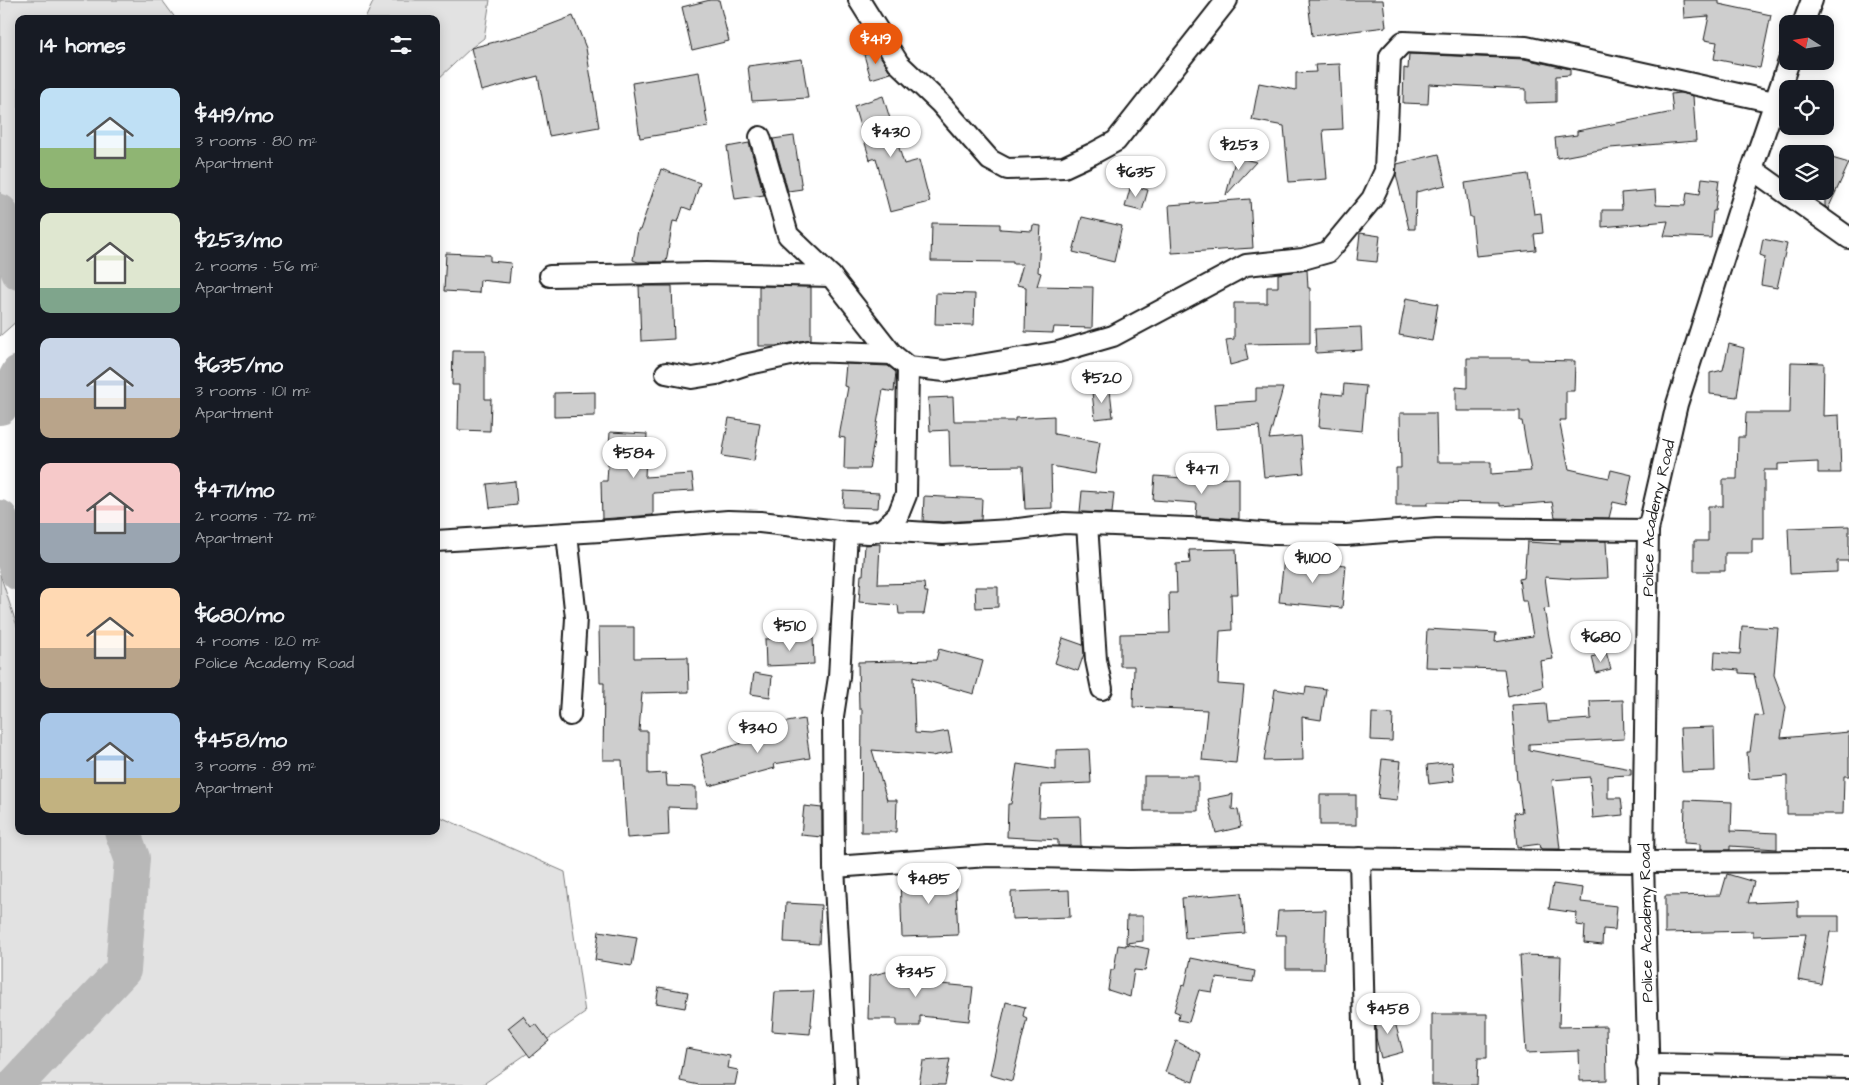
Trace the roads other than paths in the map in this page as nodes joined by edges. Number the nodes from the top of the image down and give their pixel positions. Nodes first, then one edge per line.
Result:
1 (859, 0) edge
2 (1227, 0) edge
3 (1812, 0) edge
4 (1806, 15) edge
5 (1786, 70) edge
6 (1774, 102) junction
7 (760, 137) dead end
8 (1752, 169) junction
9 (1849, 238) edge
10 (550, 276) dead end
11 (831, 276) junction
12 (892, 354) junction
13 (908, 367) junction
14 (666, 373) dead end
15 (1087, 524) junction
16 (882, 530) junction
17 (1648, 530) junction
18 (847, 532) junction
19 (567, 534) junction
20 (440, 541) edge
21 (1102, 689) dead end
22 (570, 715) dead end
23 (1360, 858) junction
24 (1849, 861) edge
25 (1643, 862) junction
26 (834, 867) junction
27 (1647, 1064) junction
28 (1849, 1068) edge
29 (846, 1085) edge
30 (1368, 1085) edge
31 (1649, 1085) edge

1 - 2 street
3 - 4 street
5 - 6 street, Police Academy Road
6 - 8 street, Police Academy Road
6 - 13 street
7 - 11 street
8 - 9 street
8 - 17 street, Police Academy Road
10 - 11 street
11 - 12 street
12 - 13 street
12 - 14 street
13 - 16 street
15 - 16 street
15 - 17 street
15 - 21 street
16 - 18 street
17 - 25 street, Police Academy Road
18 - 19 street
18 - 26 street
19 - 20 street
19 - 22 street
23 - 25 street
23 - 26 street
23 - 30 street
24 - 25 street
25 - 27 street, Police Academy Road
26 - 29 street
27 - 28 street
27 - 31 street, Police Academy Road

